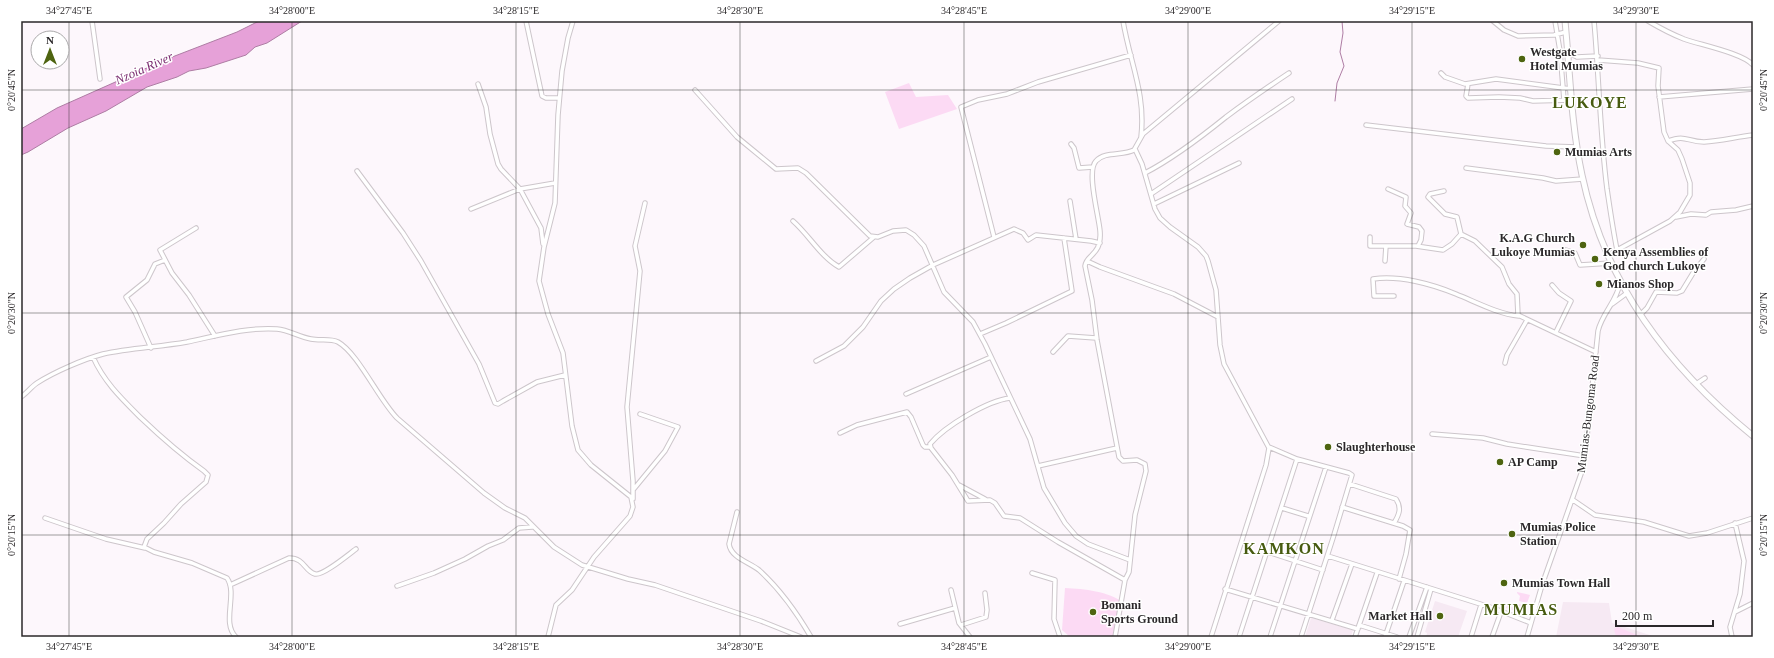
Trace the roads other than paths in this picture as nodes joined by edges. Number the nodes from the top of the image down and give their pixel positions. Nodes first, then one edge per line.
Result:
1 (92, 21) edge
2 (526, 21) edge
3 (573, 21) edge
4 (1123, 21) edge
5 (1279, 21) edge
6 (1493, 21) edge
7 (1555, 21) edge
8 (1565, 21) edge
9 (1594, 21) edge
10 (1648, 21) edge
11 (1566, 34) junction
12 (1558, 36) junction
13 (1560, 51) junction
14 (1568, 51) junction
15 (1131, 55) junction
16 (1598, 58) junction
17 (1561, 61) junction
18 (1569, 61) junction
19 (1753, 65) edge
20 (1289, 73) dead end
21 (1441, 73) dead end
22 (1562, 74) junction
23 (1570, 74) junction
24 (100, 79) dead end
25 (478, 84) dead end
26 (1468, 84) junction
27 (1563, 89) junction
28 (1571, 89) junction
29 (695, 90) dead end
30 (1753, 90) edge
31 (559, 98) junction
32 (1659, 98) junction
33 (1292, 99) dead end
34 (1564, 100) junction
35 (1572, 100) junction
36 (1366, 125) dead end
37 (1753, 135) edge
38 (1141, 137) junction
39 (1668, 141) junction
40 (1071, 144) dead end
41 (1577, 147) junction
42 (1135, 149) junction
43 (1239, 163) dead end
44 (1093, 167) junction
45 (1466, 168) dead end
46 (357, 171) dead end
47 (1145, 172) junction
48 (1583, 179) junction
49 (555, 183) junction
50 (520, 189) junction
51 (1388, 189) dead end
52 (1444, 191) dead end
53 (1152, 194) junction
54 (1070, 201) dead end
55 (645, 204) dead end
56 (1154, 204) junction
57 (1753, 206) edge
58 (470, 209) dead end
59 (1676, 217) junction
60 (793, 221) dead end
61 (196, 228) dead end
62 (1461, 234) junction
63 (874, 237) junction
64 (994, 237) junction
65 (1370, 237) dead end
66 (1064, 238) junction
67 (1076, 239) junction
68 (1100, 243) junction
69 (1386, 246) junction
70 (1418, 246) junction
71 (544, 247) junction
72 (1566, 250) dead end
73 (1617, 250) junction
74 (1608, 255) junction
75 (1704, 259) dead end
76 (164, 260) junction
77 (1087, 261) junction
78 (1385, 262) dead end
79 (1612, 262) junction
80 (933, 265) junction
81 (1620, 280) junction
82 (1552, 285) dead end
83 (1627, 293) junction
84 (1394, 296) dead end
85 (1610, 306) junction
86 (1640, 315) junction
87 (1218, 316) junction
88 (1519, 316) junction
89 (1527, 320) junction
90 (1556, 332) junction
91 (980, 334) junction
92 (215, 336) junction
93 (1096, 338) junction
94 (151, 348) junction
95 (1053, 352) dead end
96 (1596, 352) junction
97 (93, 357) junction
98 (991, 357) junction
99 (816, 361) dead end
100 (1505, 363) dead end
101 (565, 375) junction
102 (1705, 378) dead end
103 (1696, 384) junction
104 (906, 394) dead end
105 (21, 397) edge
106 (1010, 398) junction
107 (640, 414) dead end
108 (840, 433) dead end
109 (1432, 434) dead end
110 (1753, 436) edge
111 (930, 447) junction
112 (1269, 447) junction
113 (1117, 448) junction
114 (1585, 456) junction
115 (1297, 459) junction
116 (1038, 466) junction
117 (1326, 467) junction
118 (958, 484) junction
119 (1350, 484) junction
120 (633, 490) junction
121 (632, 499) junction
122 (985, 499) junction
123 (1573, 500) junction
124 (1342, 507) junction
125 (1282, 508) junction
126 (737, 512) dead end
127 (1308, 516) junction
128 (45, 518) dead end
129 (1753, 518) edge
130 (1394, 523) junction
131 (1735, 523) junction
132 (532, 527) junction
133 (145, 548) junction
134 (356, 549) dead end
135 (1268, 552) junction
136 (1328, 556) junction
137 (1130, 560) junction
138 (1294, 560) junction
139 (1352, 564) junction
140 (587, 566) junction
141 (1323, 570) junction
142 (1032, 573) dead end
143 (1377, 573) junction
144 (1399, 579) junction
145 (1125, 580) junction
146 (1404, 581) junction
147 (230, 585) junction
148 (397, 586) dead end
149 (1427, 587) junction
150 (1225, 589) junction
151 (1431, 589) junction
152 (951, 590) dead end
153 (984, 593) dead end
154 (1252, 597) junction
155 (1753, 603) edge
156 (1280, 605) junction
157 (1481, 605) junction
158 (955, 608) junction
159 (1501, 612) junction
160 (1735, 612) junction
161 (1309, 613) junction
162 (1332, 620) junction
163 (1531, 623) junction
164 (900, 624) dead end
165 (961, 625) junction
166 (1359, 627) junction
167 (1386, 635) edge
168 (236, 637) edge
169 (548, 637) edge
170 (801, 637) edge
171 (811, 637) edge
172 (970, 637) edge
173 (1060, 637) edge
174 (1115, 637) edge
175 (1211, 637) edge
176 (1239, 637) edge
177 (1270, 637) edge
178 (1301, 637) edge
179 (1355, 637) edge
180 (1397, 637) edge
181 (1409, 637) edge
182 (1417, 637) edge
183 (1471, 637) edge
184 (1492, 637) edge
185 (1527, 637) edge
186 (1732, 637) edge

1 - 24 street
2 - 31 street
3 - 31 street
4 - 15 street
5 - 38 street
6 - 12 street
7 - 12 street
8 - 11 highway
9 - 16 street
10 - 19 street
11 - 12 street
11 - 14 highway
12 - 13 street
13 - 14 street
13 - 17 street
14 - 16 street
14 - 18 highway
15 - 38 street
15 - 64 street
16 - 32 street
16 - 73 street
17 - 18 street
17 - 22 street
18 - 23 highway
20 - 47 street
21 - 26 street
22 - 23 street
22 - 27 street
23 - 28 highway
25 - 50 street
26 - 27 street
26 - 34 street
27 - 28 street
27 - 34 street
28 - 35 highway
29 - 63 street
30 - 32 street
31 - 49 street
32 - 39 street
33 - 53 street
34 - 35 street
35 - 41 highway
36 - 41 street
37 - 39 street
38 - 42 street
39 - 59 street
40 - 44 street
41 - 48 highway
42 - 44 street
42 - 47 street
43 - 56 street
44 - 68 street
45 - 48 street
46 - 101 street
47 - 53 street
48 - 74 highway
49 - 50 street
49 - 71 street
50 - 58 street
50 - 71 street
51 - 70 street
52 - 62 street
53 - 56 street
54 - 67 street
55 - 120 street
56 - 87 street
57 - 59 street
59 - 73 street
60 - 63 street
61 - 76 street
62 - 70 street
62 - 88 street
63 - 80 street
64 - 66 street
64 - 80 street
65 - 69 street
66 - 67 street
66 - 91 street
67 - 68 street
68 - 77 street
69 - 70 street
69 - 78 street
71 - 101 street
72 - 79 street
73 - 74 street
74 - 79 highway
75 - 86 street
76 - 92 street
76 - 94 street
77 - 87 street
77 - 93 street
79 - 81 highway
80 - 91 street
80 - 99 street
81 - 83 highway
81 - 85 street, Mumias-Bungoma Road
82 - 90 street
83 - 85 street, Mumias-Bungoma Road
83 - 86 highway
84 - 88 street
85 - 96 street, Mumias-Bungoma Road
86 - 103 highway
87 - 112 street
88 - 89 street
89 - 90 street
89 - 100 street
90 - 96 street
91 - 98 street
92 - 94 street
92 - 132 street
93 - 95 street
93 - 113 street
94 - 97 street
96 - 114 street, Mumias-Bungoma Road
97 - 105 street
97 - 133 street
98 - 104 street
98 - 106 street
101 - 121 street
102 - 103 street
103 - 110 highway
106 - 111 street
106 - 116 street
107 - 120 street
108 - 111 street
109 - 114 street
111 - 118 street
112 - 115 street
112 - 150 street
113 - 116 street
113 - 137 street
114 - 123 street, Mumias-Bungoma Road
115 - 117 street
115 - 125 street
116 - 137 street
117 - 119 street
117 - 127 street
118 - 122 street
118 - 122 street
119 - 124 street
119 - 130 street
120 - 121 street
121 - 140 street
122 - 145 street
123 - 131 street
123 - 163 street, Mumias-Bungoma Road
124 - 130 street
124 - 136 street
125 - 127 street
125 - 135 street
126 - 171 street
127 - 138 street
128 - 133 street
129 - 131 street
130 - 144 street
131 - 160 street
132 - 140 street
132 - 148 street
133 - 147 street
134 - 147 street
135 - 138 street
135 - 154 street
136 - 139 street
136 - 141 street
137 - 145 street
138 - 141 street
138 - 156 street
139 - 143 street
139 - 162 street
140 - 169 street
140 - 170 street
141 - 161 street
142 - 173 street
143 - 144 street
143 - 166 street
144 - 146 street
145 - 174 street
146 - 149 street
146 - 167 street
147 - 168 street
149 - 151 street
149 - 181 street
150 - 154 street
150 - 175 street
151 - 157 street
151 - 182 street
152 - 158 street
153 - 165 street
154 - 156 street
154 - 176 street
155 - 160 street
156 - 161 street
156 - 177 street
157 - 159 street
157 - 183 street
158 - 164 street
158 - 165 street
159 - 163 street
159 - 184 street
160 - 186 street
161 - 162 street
161 - 178 street
162 - 166 street
163 - 185 street, Mumias-Bungoma Road
165 - 172 street
166 - 167 street
166 - 179 street
167 - 180 street

